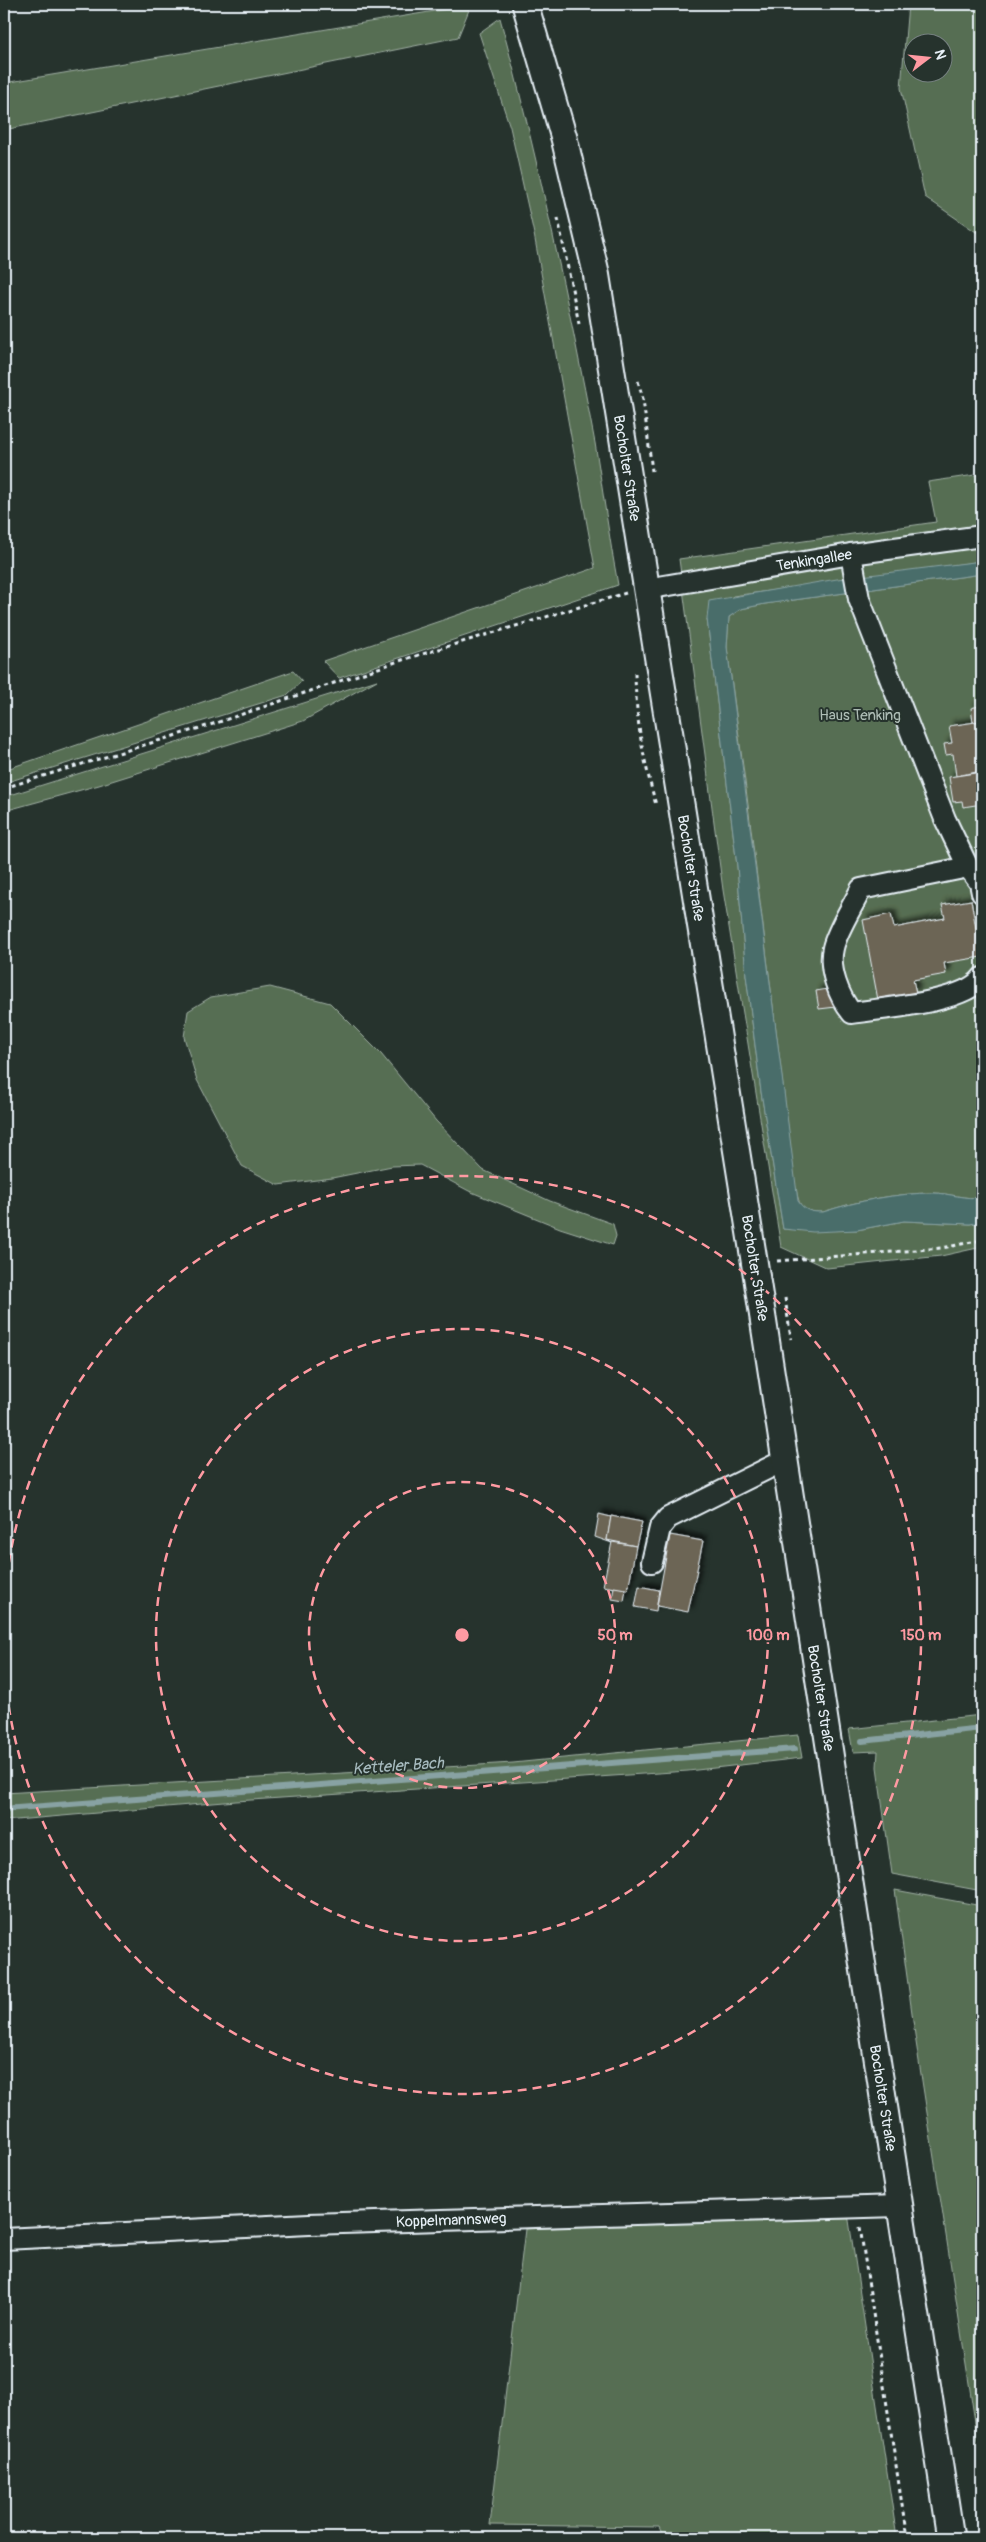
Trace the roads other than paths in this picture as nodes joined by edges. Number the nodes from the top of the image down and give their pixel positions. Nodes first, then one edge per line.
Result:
1 (525, 4) edge
2 (982, 536) edge
3 (853, 562) junction
4 (635, 591) junction
5 (968, 867) junction
6 (982, 893) edge
7 (982, 978) edge
8 (785, 1460) junction
9 (652, 1562) dead end
10 (899, 2206) junction
11 (4, 2239) edge
12 (951, 2538) edge

1 - 4 main road, Bocholter Straße
2 - 3 street, Tenkingallee
3 - 4 street, Tenkingallee
3 - 5 street
4 - 8 main road, Bocholter Straße
5 - 6 street
5 - 7 street
8 - 9 street
8 - 10 main road, Bocholter Straße
10 - 11 street, Koppelmannsweg
10 - 12 main road, Bocholter Straße

